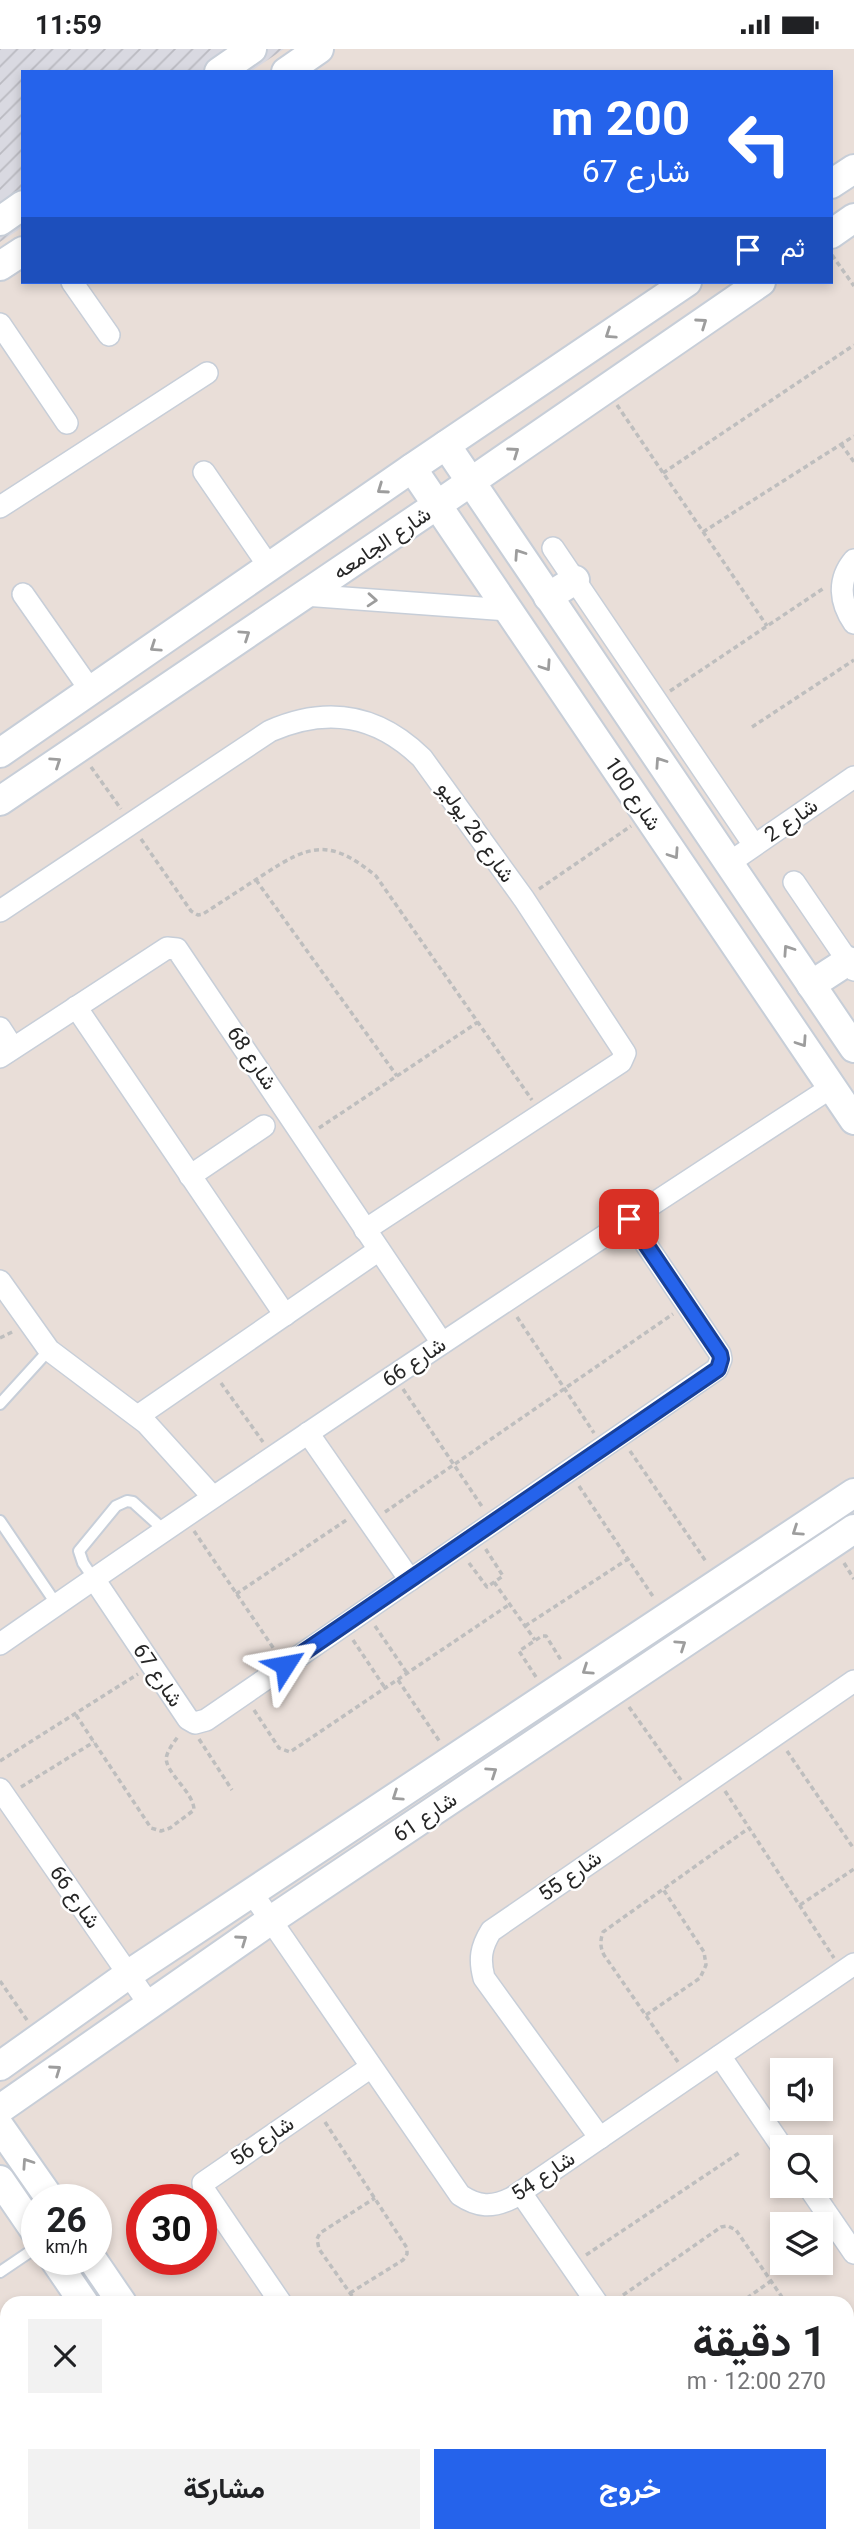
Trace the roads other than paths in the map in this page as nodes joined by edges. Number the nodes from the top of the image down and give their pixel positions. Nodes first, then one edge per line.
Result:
1 (252, 49) edge
2 (319, 49) edge
3 (222, 70) edge
4 (289, 70) edge
5 (854, 169) edge
6 (833, 183) edge
7 (21, 206) edge
8 (854, 218) edge
9 (0, 221) edge
10 (833, 233) edge
11 (21, 252) edge
12 (0, 266) edge
13 (73, 284) edge
14 (684, 284) edge
15 (758, 284) edge
16 (0, 324) edge
17 (109, 335) dead end
18 (207, 373) dead end
19 (67, 423) dead end
20 (446, 445) junction
21 (412, 468) junction
22 (204, 472) dead end
23 (471, 482) junction
24 (437, 505) junction
25 (0, 507) edge
26 (554, 548) dead end
27 (850, 567) edge
28 (270, 568) junction
29 (575, 580) junction
30 (23, 594) dead end
31 (304, 595) junction
32 (548, 597) junction
33 (508, 610) junction
34 (854, 623) edge
35 (598, 671) junction
36 (91, 691) junction
37 (564, 693) junction
38 (0, 753) edge
39 (854, 777) edge
40 (2, 794) edge
41 (754, 845) junction
42 (729, 863) junction
43 (794, 882) dead end
44 (0, 911) edge
45 (851, 965) edge
46 (811, 985) junction
47 (76, 1007) junction
48 (0, 1028) edge
49 (849, 1030) edge
50 (7, 1052) edge
51 (832, 1087) junction
52 (854, 1120) edge
53 (264, 1126) dead end
54 (190, 1175) junction
55 (629, 1219) junction
56 (365, 1230) junction
57 (379, 1250) junction
58 (0, 1281) edge
59 (285, 1315) junction
60 (443, 1343) junction
61 (49, 1350) junction
62 (0, 1404) edge
63 (138, 1416) junction
64 (308, 1433) junction
65 (854, 1493) edge
66 (213, 1497) junction
67 (0, 1521) edge
68 (854, 1529) edge
69 (164, 1531) junction
70 (94, 1579) junction
71 (410, 1580) junction
72 (57, 1605) junction
73 (0, 1644) edge
74 (854, 1681) edge
75 (4, 1802) edge
76 (251, 1893) junction
77 (271, 1920) junction
78 (848, 1967) edge
79 (129, 1974) junction
80 (149, 2004) junction
81 (720, 2056) junction
82 (0, 2066) edge
83 (371, 2067) junction
84 (0, 2109) edge
85 (0, 2127) edge
86 (774, 2135) edge
87 (600, 2138) junction
88 (0, 2180) edge
89 (40, 2184) edge
90 (521, 2193) junction
91 (816, 2198) edge
92 (21, 2211) edge
93 (854, 2253) edge
94 (21, 2258) edge
95 (0, 2272) edge
96 (65, 2275) edge
97 (103, 2275) edge
98 (79, 2296) edge
99 (116, 2296) edge
100 (276, 2296) edge
101 (592, 2296) edge

1 - 3 main road
2 - 4 main road
5 - 6 main road
7 - 9 main road
8 - 10 main road
11 - 12 main road
13 - 17 street
14 -> 20 main road, شارع الجامعه
23 -> 15 main road, شارع الجامعه
16 - 19 street
18 - 25 street
20 - 21 main road, شارع الجامعه
20 - 23 main road, شارع 100
21 - 24 main road, شارع 100
21 -> 28 main road, شارع الجامعه
22 - 28 street
23 - 24 main road, شارع الجامعه
32 -> 23 main road, شارع 100
24 - 31 main road, شارع الجامعه
24 - 33 main road, شارع 100
26 - 29 street
27 - 34 street
28 -> 36 main road, شارع الجامعه
29 - 32 main road
29 - 41 street
30 - 36 street
31 -> 33 street
40 -> 31 main road, شارع الجامعه
32 - 35 main road, شارع 100
33 -> 37 main road, شارع 100
35 - 37 main road
42 -> 35 main road, شارع 100
36 - 38 main road, شارع الجامعه
37 -> 51 main road, شارع 100
39 - 41 street, شارع 2
41 - 42 street, شارع 2
46 -> 42 main road, شارع 100
43 - 45 street
44 - 56 street, شارع 26 يوليو
45 - 46 main road
46 - 49 main road, شارع 100
47 - 50 street, شارع 68
47 - 54 street
47 - 56 street, شارع 68
48 - 50 street
51 - 52 main road, شارع 100
51 - 55 street, شارع 66
53 - 54 street
54 - 59 street
55 - 60 street, شارع 66
55 - 71 street, شارع 67
56 - 57 street, شارع 68
57 - 59 street
57 - 60 street, شارع 68
58 - 61 street
59 - 63 street
60 - 64 street, شارع 66
61 - 62 lane
61 - 63 street
63 - 66 street
64 - 66 street, شارع 66
64 - 71 street
65 -> 76 main road, شارع 61
66 - 69 street, شارع 66
67 - 72 lane
77 -> 68 main road, شارع 61
69 - 70 street, شارع 66
69 - 70 lane
70 - 71 street, شارع 67
70 - 72 street, شارع 66
72 - 73 street, شارع 66
74 - 87 street, شارع 55
75 - 79 street, شارع 66
76 - 77 street, شارع 54
76 - 79 main road, شارع 61
80 -> 77 main road, شارع 61
77 - 83 street, شارع 54
78 - 81 street, شارع 54
79 - 80 street, شارع 66
79 - 82 main road, شارع 61
84 -> 80 main road, شارع 61
81 - 86 street
81 - 87 street, شارع 54
83 - 90 street, شارع 54
83 - 100 street, شارع 56
89 -> 85 main road
87 - 90 street, شارع 54
88 - 92 main road
90 - 101 street
91 - 93 street
94 - 95 lane
96 - 98 main road
97 - 99 main road

